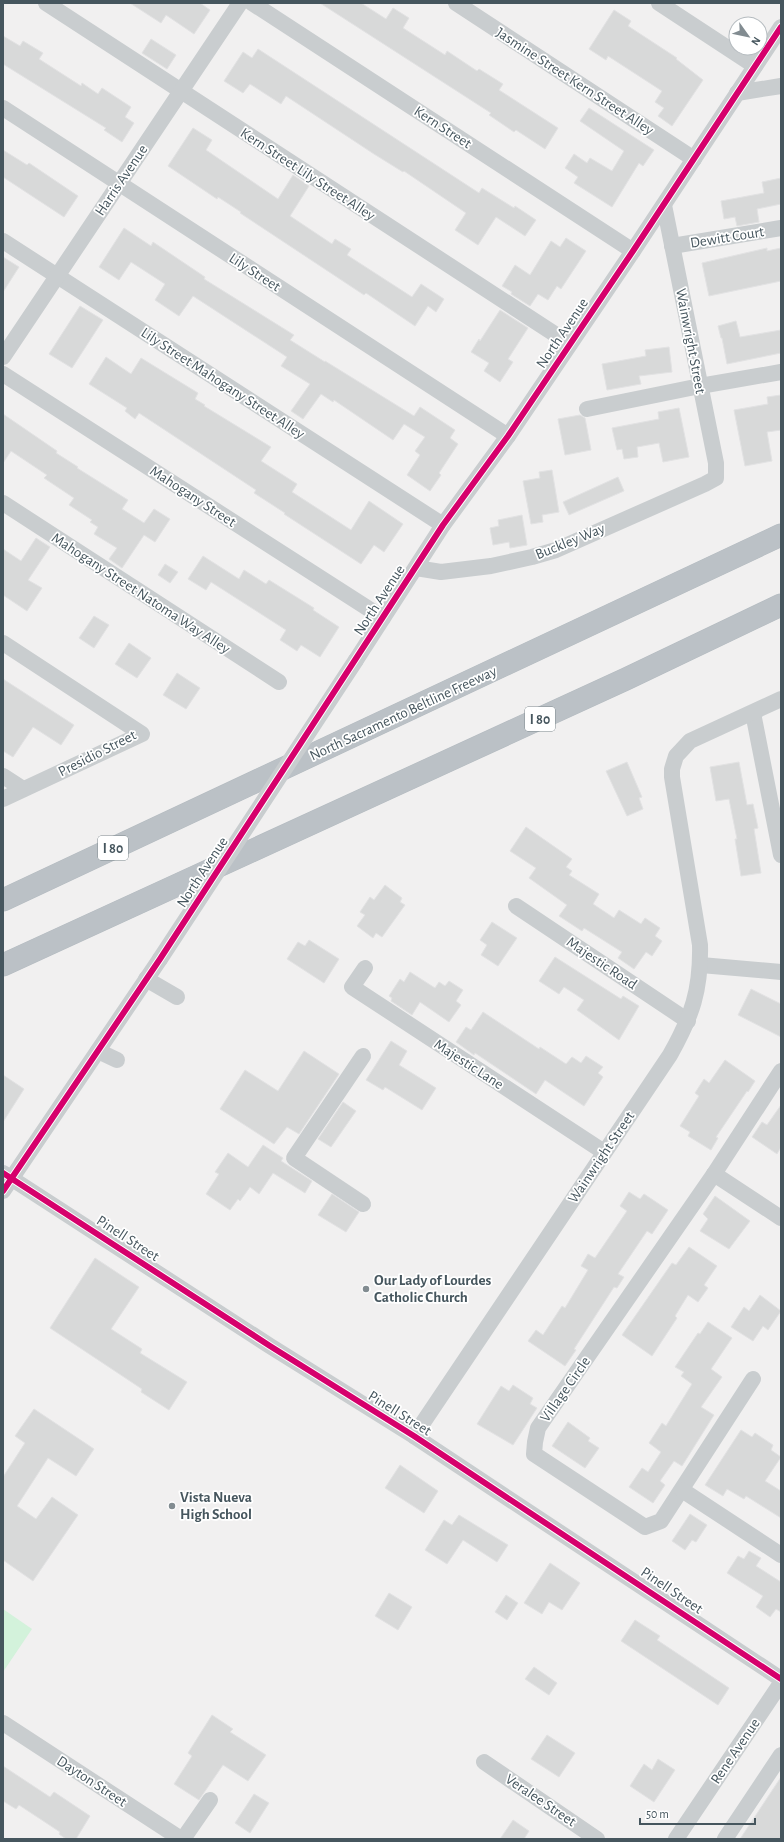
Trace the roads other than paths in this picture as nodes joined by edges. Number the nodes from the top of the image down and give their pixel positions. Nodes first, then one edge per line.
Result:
1 (46, 3) edge
2 (240, 3) edge
3 (252, 3) edge
4 (456, 3) edge
5 (659, 3) edge
6 (781, 27) edge
7 (755, 66) junction
8 (781, 86) edge
9 (181, 91) junction
10 (738, 93) junction
11 (3, 108) edge
12 (694, 158) junction
13 (119, 184) junction
14 (664, 205) junction
15 (781, 228) edge
16 (3, 241) edge
17 (672, 246) junction
18 (633, 251) junction
19 (57, 276) junction
20 (570, 344) junction
21 (3, 357) edge
22 (781, 372) edge
23 (3, 374) edge
24 (700, 386) junction
25 (587, 410) dead end
26 (508, 436) junction
27 (716, 478) joint
28 (3, 503) edge
29 (443, 525) junction
30 (780, 535) edge
31 (416, 568) junction
32 (781, 605) edge
33 (383, 618) junction
34 (3, 643) edge
35 (279, 682) dead end
36 (781, 700) edge
37 (753, 713) junction
38 (3, 776) edge
39 (23, 789) junction
40 (3, 799) edge
41 (781, 855) edge
42 (3, 900) edge
43 (516, 906) dead end
44 (3, 965) edge
45 (700, 965) junction
46 (365, 968) dead end
47 (781, 972) edge
48 (146, 979) junction
49 (177, 997) dead end
50 (688, 1021) junction
51 (98, 1051) junction
52 (363, 1056) dead end
53 (117, 1060) dead end
54 (781, 1071) edge
55 (604, 1152) junction
56 (714, 1174) junction
57 (6, 1181) edge
58 (362, 1204) dead end
59 (781, 1218) edge
60 (753, 1379) dead end
61 (414, 1436) junction
62 (682, 1490) junction
63 (781, 1555) edge
64 (781, 1679) edge
65 (781, 1683) edge
66 (3, 1723) edge
67 (781, 1755) edge
68 (484, 1762) dead end
69 (210, 1800) dead end
70 (182, 1839) edge
71 (597, 1839) edge
72 (676, 1839) edge
73 (725, 1839) edge

1 - 9 street, Kern Street Lily Street Alley
2 - 9 street, Harris Avenue
3 - 18 street, Kern Street
4 - 12 street, Jasmine Street Kern Street Alley
5 - 7 street
6 - 7 street, North Avenue
7 - 10 street, North Avenue
8 - 10 street
9 - 13 street, Harris Avenue
9 - 20 street, Kern Street Lily Street Alley
10 - 12 street, North Avenue
11 - 13 street, Lily Street
12 - 14 street, North Avenue
13 - 19 street, Harris Avenue
13 - 26 street, Lily Street
14 - 17 street, Wainwright Street
14 - 18 street, North Avenue
15 - 17 street, Dewitt Court
16 - 19 street, Lily Street Mahogany Street Alley
17 - 24 street, Wainwright Street
18 - 20 street, North Avenue
19 - 21 street, Harris Avenue
19 - 29 street, Lily Street Mahogany Street Alley
20 - 26 street, North Avenue
22 - 24 street
23 - 33 street, Mahogany Street
24 - 25 street
24 - 27 street, Wainwright Street
26 - 29 street, North Avenue
27 - 31 street, Buckley Way
28 - 35 street, Mahogany Street Natoma Way Alley
29 - 31 street, North Avenue
30 - 42 highway, North Sacramento Beltline Freeway / I 80
31 - 33 street, North Avenue
32 - 44 highway, I 80
33 - 48 street, North Avenue, bridge
34 - 39 street, Presidio Street
36 - 37 street, Wainwright Street
37 - 41 street
37 - 45 street, Wainwright Street
38 - 39 street
39 - 40 street, Presidio Street
43 - 50 street, Majestic Road
45 - 47 street
45 - 50 street, Wainwright Street
46 - 55 street, Majestic Lane
48 - 49 street
48 - 51 street, North Avenue
50 - 55 street, Wainwright Street
51 - 53 street
51 - 57 street, North Avenue
52 - 58 street
54 - 56 street, Village Circle
55 - 61 street, Wainwright Street
56 - 59 street
56 - 62 street, Village Circle
57 - 61 street, Pinell Street
60 - 62 street, Village Circle
61 - 64 street, Pinell Street
62 - 63 street
65 - 72 street, Rene Avenue
66 - 70 street, Dayton Street
67 - 73 street
68 - 71 street, Veralee Street
69 - 70 street

